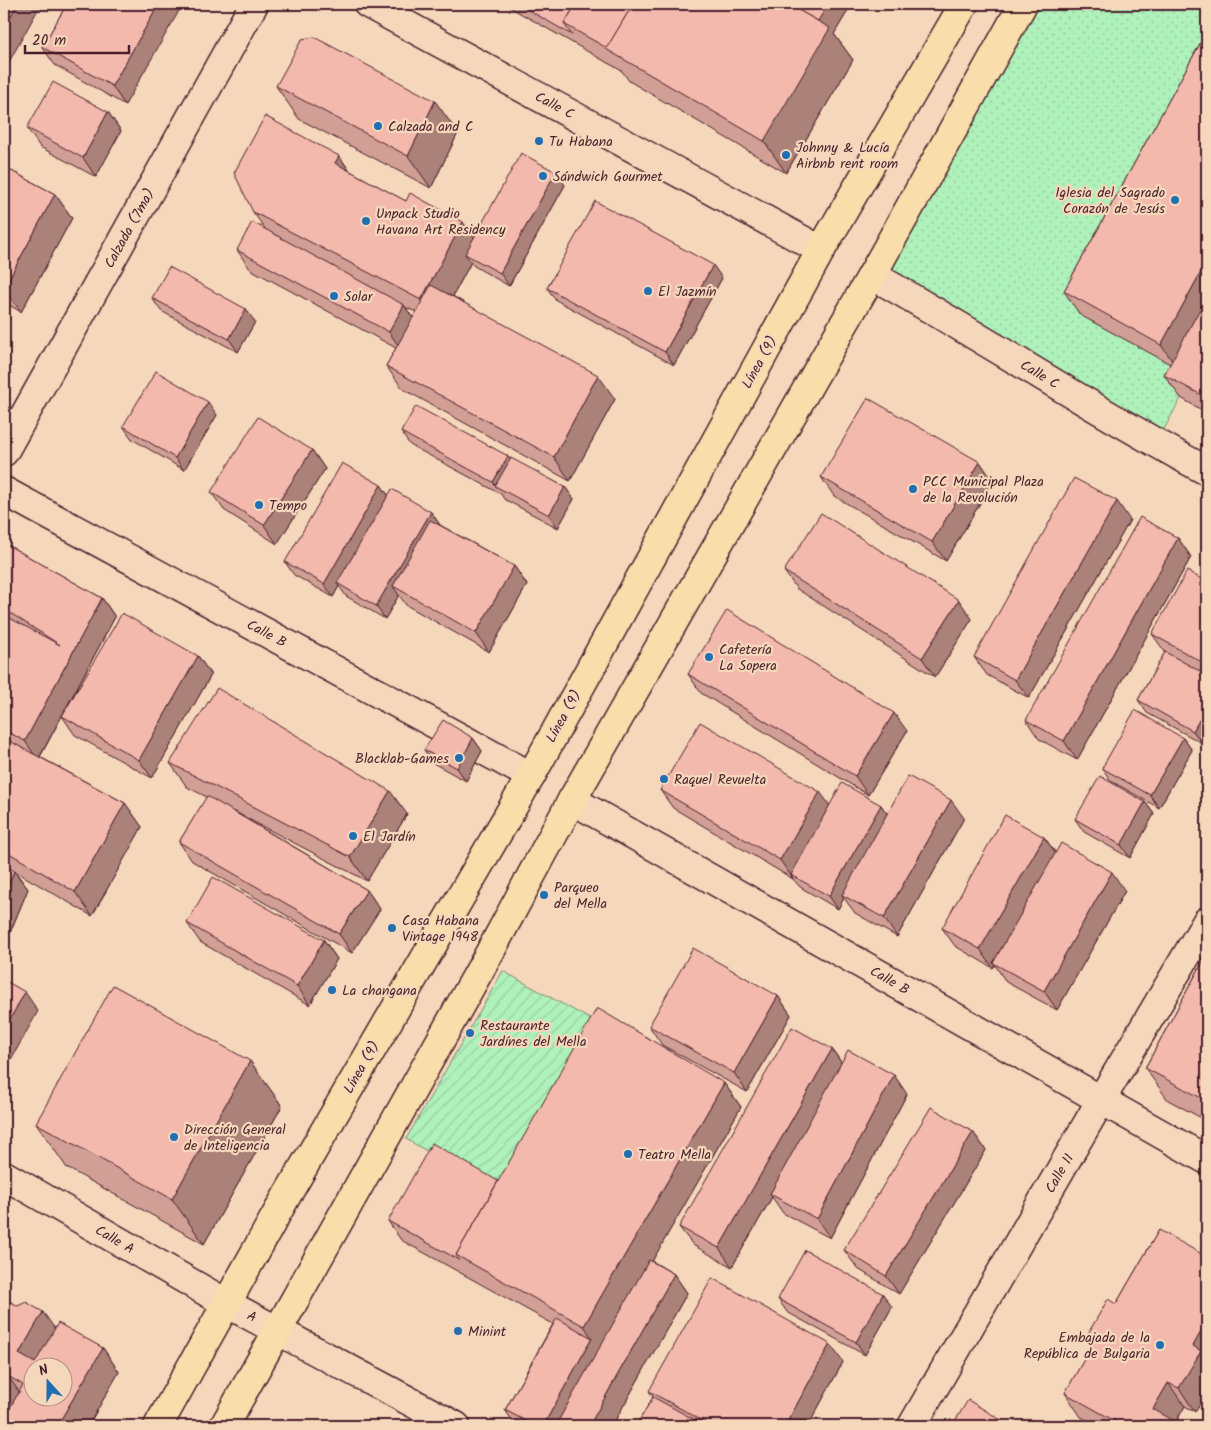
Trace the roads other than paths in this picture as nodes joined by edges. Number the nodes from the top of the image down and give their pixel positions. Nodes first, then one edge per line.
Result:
1 (254, 4) edge
2 (368, 4) edge
3 (964, 4) edge
4 (1023, 4) edge
5 (822, 250) junction
6 (872, 275) junction
7 (4, 452) edge
8 (1207, 471) edge
9 (4, 491) edge
10 (530, 776) junction
11 (572, 800) junction
12 (1207, 921) edge
13 (1101, 1100) junction
14 (1207, 1160) edge
15 (4, 1175) edge
16 (226, 1303) junction
17 (278, 1330) junction
18 (158, 1426) edge
19 (224, 1426) edge
20 (456, 1426) edge
21 (912, 1426) edge

1 - 7 street, Calzada (7ma)
2 - 5 street, Calle C
3 - 5 main road, Línea (9)
4 - 6 main road
5 - 10 main road, Línea (9)
6 - 8 street, Calle C
6 - 11 main road
9 - 10 street, Calle B
10 - 16 main road, Línea (9)
11 - 13 street, Calle B
11 - 17 main road
12 - 13 street, Calle 11
13 - 14 street, Calle B
13 - 21 street, Calle 11
15 - 16 street, Calle A
16 - 17 street, A
16 - 18 main road, Línea (9)
17 - 19 main road
17 - 20 street

